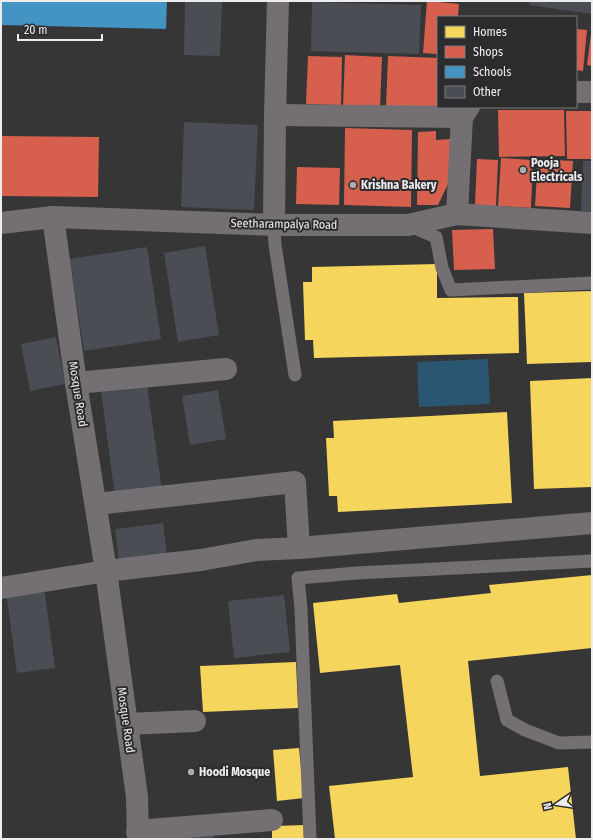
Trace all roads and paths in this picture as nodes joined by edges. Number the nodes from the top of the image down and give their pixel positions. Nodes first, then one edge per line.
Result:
1 (278, 1) edge
2 (577, 92) edge
3 (592, 92) edge
4 (465, 112) edge
5 (275, 115) junction
6 (457, 214) junction
7 (53, 217) junction
8 (1, 223) edge
9 (592, 223) edge
10 (274, 225) junction
11 (408, 225) junction
12 (592, 283) edge
13 (226, 368) dead end
14 (295, 375) dead end
15 (76, 383) junction
16 (96, 504) junction
17 (592, 522) edge
18 (299, 548) junction
19 (592, 561) edge
20 (106, 571) junction
21 (1, 588) edge
22 (497, 681) dead end
23 (195, 721) dead end
24 (127, 724) junction
25 (592, 742) edge
26 (272, 820) dead end
27 (137, 835) edge
28 (310, 839) edge

1 - 5 street
2 - 3 street
4 - 5 street
4 - 6 street
5 - 10 street
6 - 9 street, Seetharampalya Road
6 - 11 street, Seetharampalya Road
7 - 8 street, Seetharampalya Road
7 - 10 street, Seetharampalya Road
7 - 15 street, Mosque Road
10 - 11 street, Seetharampalya Road
10 - 14 lane
11 - 12 lane
13 - 15 street
15 - 16 street, Mosque Road
16 - 18 street
16 - 20 street, Mosque Road
17 - 18 street
18 - 20 street
19 - 28 lane
20 - 21 street
20 - 24 street, Mosque Road
22 - 25 lane
23 - 24 street
24 - 27 street, Mosque Road
26 - 27 street

